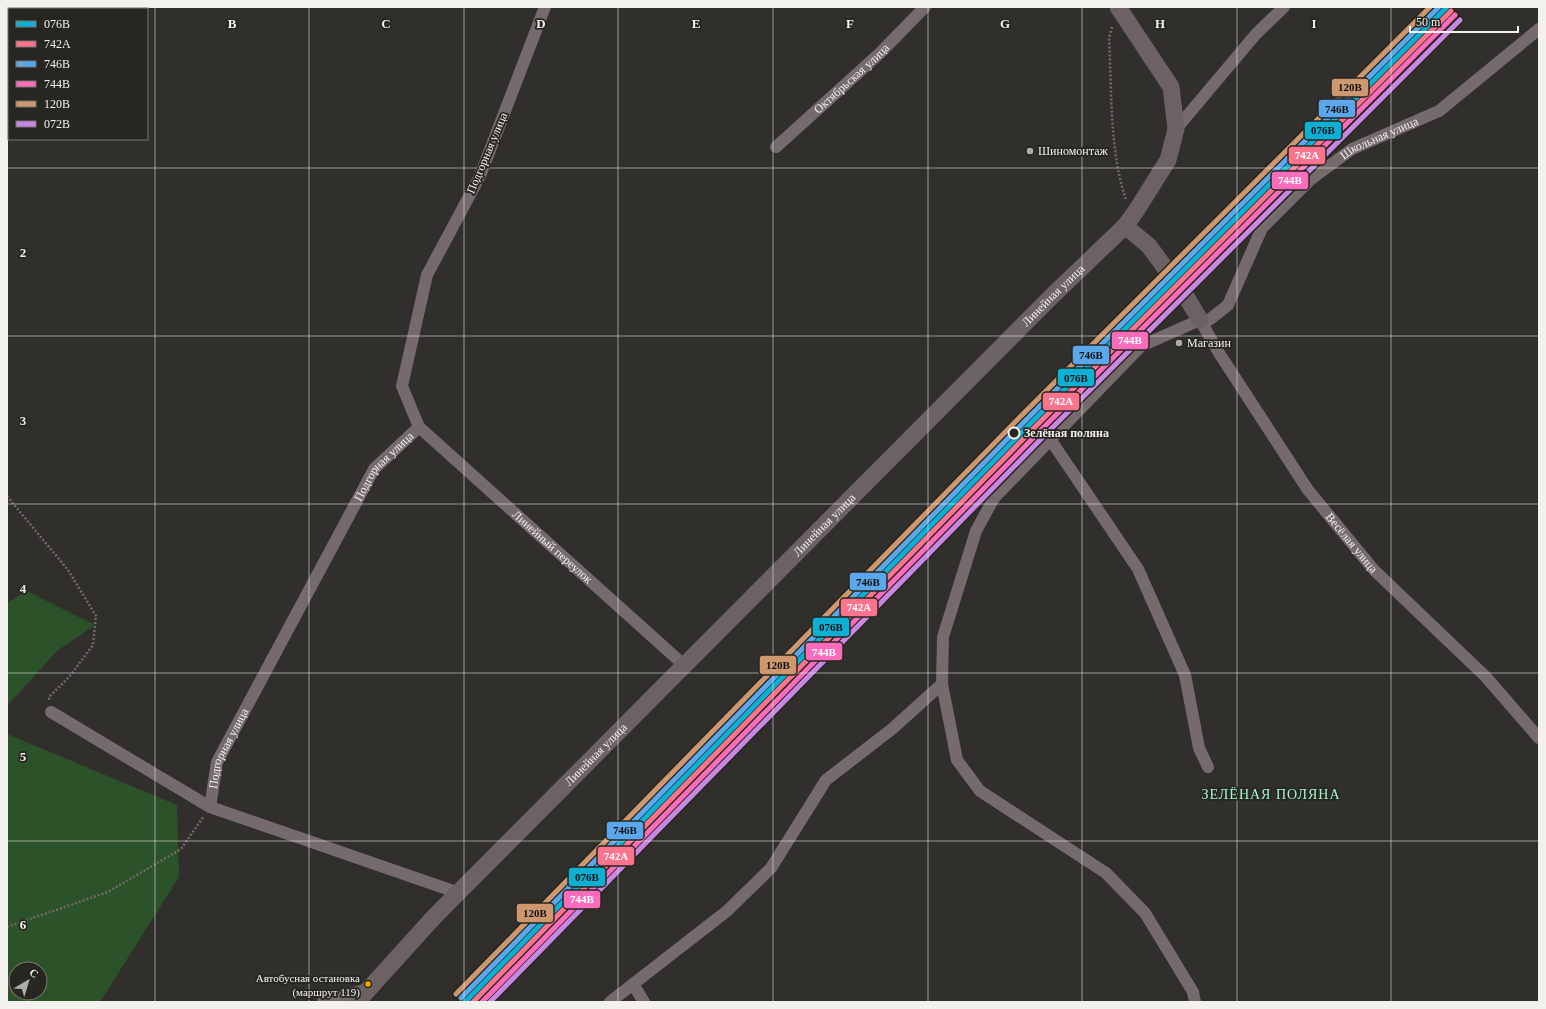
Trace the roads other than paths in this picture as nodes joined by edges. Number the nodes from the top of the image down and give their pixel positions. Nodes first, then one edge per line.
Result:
1 (545, 7) edge
2 (925, 7) edge
3 (1118, 7) edge
4 (1284, 7) edge
5 (1539, 29) edge
6 (1176, 129) junction
7 (776, 147) dead end
8 (1128, 222) junction
9 (1200, 320) junction
10 (419, 427) junction
11 (1050, 439) junction
12 (685, 666) junction
13 (942, 684) junction
14 (51, 712) road end
15 (1539, 738) edge
16 (1208, 767) dead end
17 (210, 807) junction
18 (459, 893) junction
19 (633, 984) junction
20 (371, 988) junction
21 (323, 1002) edge
22 (357, 1002) edge
23 (610, 1002) edge
24 (644, 1002) edge
25 (1195, 1002) edge

1 - 10 street, Подгорная улица
2 - 7 street, Октябрьская улица
3 - 6 street
4 - 6 street, Линейная улица
5 - 9 street, Школьная улица
6 - 8 street, Линейная улица
8 - 9 street
8 - 12 street, Линейная улица
9 - 11 street, Школьная улица
9 - 15 street, Весёлая улица
10 - 12 street, Линейный переулок
10 - 17 street, Подгорная улица
11 - 13 street, Школьная улица
11 - 16 street
12 - 18 street, Линейная улица
13 - 19 street
13 - 25 street, Школьная улица
14 - 17 street
17 - 18 street
18 - 20 street, Линейная улица
19 - 23 street
19 - 24 street
20 - 21 street
20 - 22 street, Линейная улица

